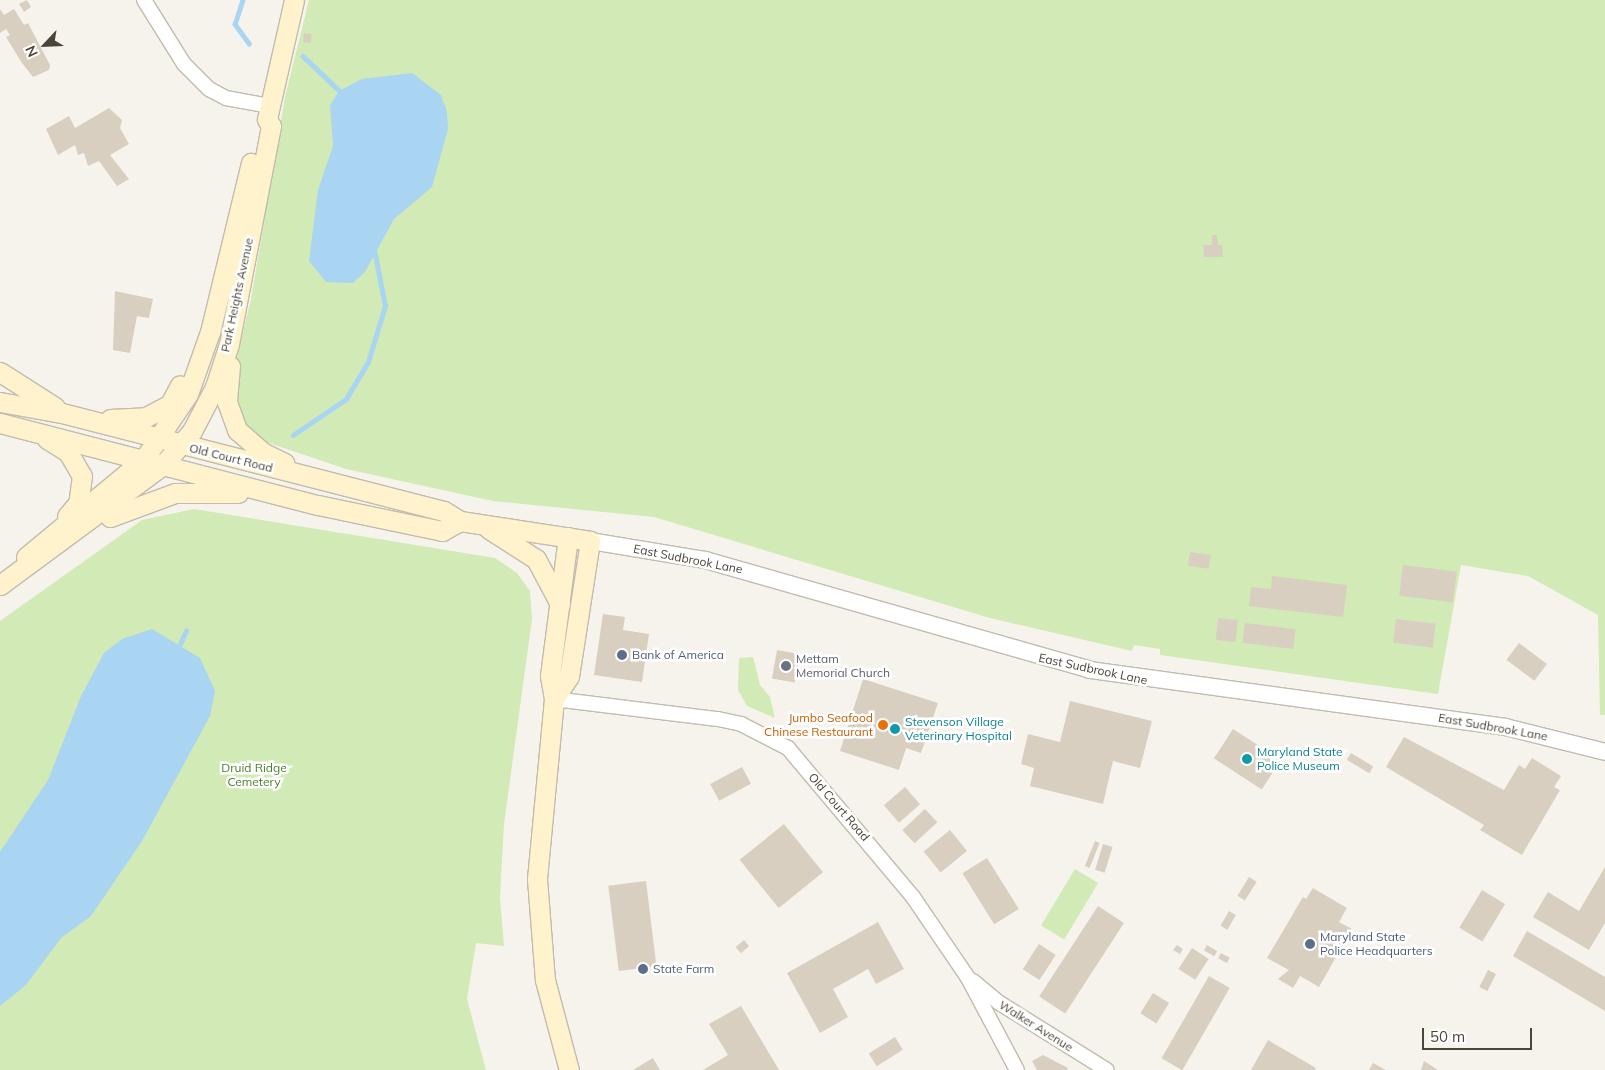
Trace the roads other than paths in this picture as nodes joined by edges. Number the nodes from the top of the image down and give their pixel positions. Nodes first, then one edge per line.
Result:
1 (144, 0) edge
2 (294, 0) edge
3 (269, 113) junction
4 (229, 344) junction
5 (204, 350) junction
6 (0, 372) edge
7 (0, 402) edge
8 (62, 413) junction
9 (87, 420) junction
10 (0, 423) edge
11 (36, 431) junction
12 (160, 439) junction
13 (180, 445) junction
14 (144, 459) junction
15 (163, 465) junction
16 (319, 480) junction
17 (272, 494) junction
18 (460, 521) junction
19 (480, 524) junction
20 (68, 529) junction
21 (568, 537) junction
22 (590, 541) junction
23 (1, 584) edge
24 (560, 605) junction
25 (554, 698) junction
26 (1605, 752) edge
27 (968, 978) junction
28 (569, 1070) edge
29 (1017, 1070) edge
30 (1107, 1070) edge

1 - 3 street
2 - 3 main road, Park Heights Avenue
3 - 4 main road, Park Heights Avenue
3 - 5 main road, Park Heights Avenue
4 - 13 main road, Park Heights Avenue
4 - 16 main road
5 - 9 main road
5 - 12 main road, Park Heights Avenue
6 - 8 main road
7 - 8 main road, Old Court Road
8 - 9 main road, Old Court Road
9 - 12 main road, Old Court Road
10 - 11 main road, Old Court Road
11 - 14 main road, Old Court Road
11 - 20 main road
12 - 13 main road, Old Court Road
12 - 14 main road, Park Heights Avenue
13 - 15 main road, Park Heights Avenue
13 - 16 main road, Old Court Road
14 - 15 main road, Old Court Road
14 - 20 main road, Park Heights Avenue
15 - 17 main road, Old Court Road
15 - 20 main road, Park Heights Avenue
16 - 18 main road, Old Court Road
17 - 18 main road, Old Court Road
17 - 20 main road
18 - 19 main road, Old Court Road
19 - 21 main road, Old Court Road
19 - 24 main road
20 - 23 main road, Park Heights Avenue
21 - 22 main road, Old Court Road
21 - 24 main road
22 - 25 main road
22 - 26 street, East Sudbrook Lane
24 - 25 main road
25 - 27 street, Old Court Road
25 - 28 main road
27 - 29 street, Old Court Road
27 - 30 street, Walker Avenue

